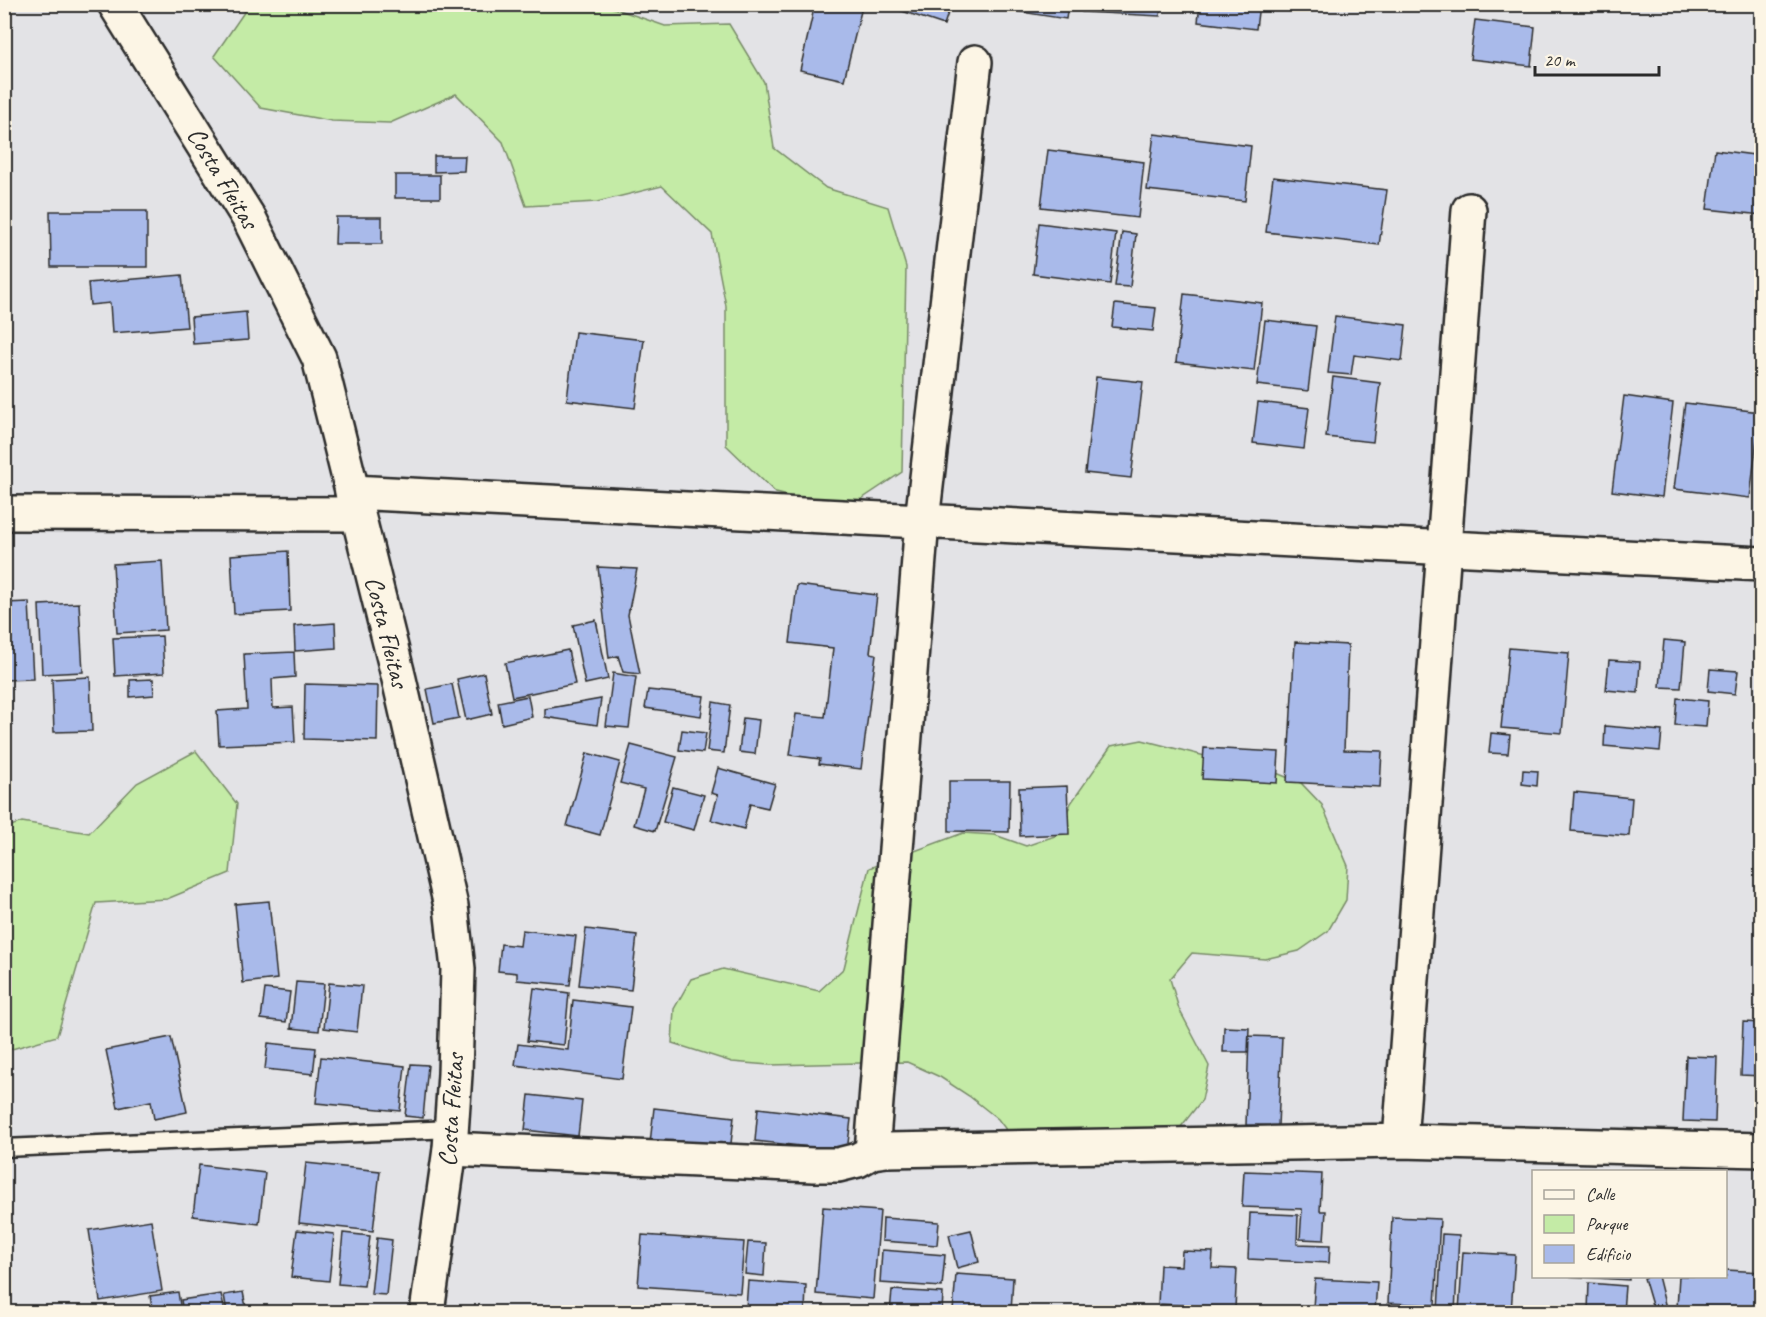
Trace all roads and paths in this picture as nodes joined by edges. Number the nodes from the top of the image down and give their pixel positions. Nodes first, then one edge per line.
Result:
1 (115, 4) edge
2 (975, 62) dead end
3 (1469, 210) dead end
4 (355, 503) junction
5 (4, 513) edge
6 (922, 521) junction
7 (1445, 548) junction
8 (1761, 564) edge
9 (451, 1139) junction
10 (1400, 1141) junction
11 (4, 1148) edge
12 (1761, 1150) edge
13 (872, 1152) junction
14 (427, 1312) edge

1 - 4 street, Costa Fleitas
2 - 6 street
3 - 7 street
4 - 5 street
4 - 6 street
4 - 9 street, Costa Fleitas
6 - 7 street
6 - 13 street
7 - 8 street
7 - 10 street
9 - 11 lane
9 - 13 street
9 - 14 street, Costa Fleitas
10 - 12 street
10 - 13 street

